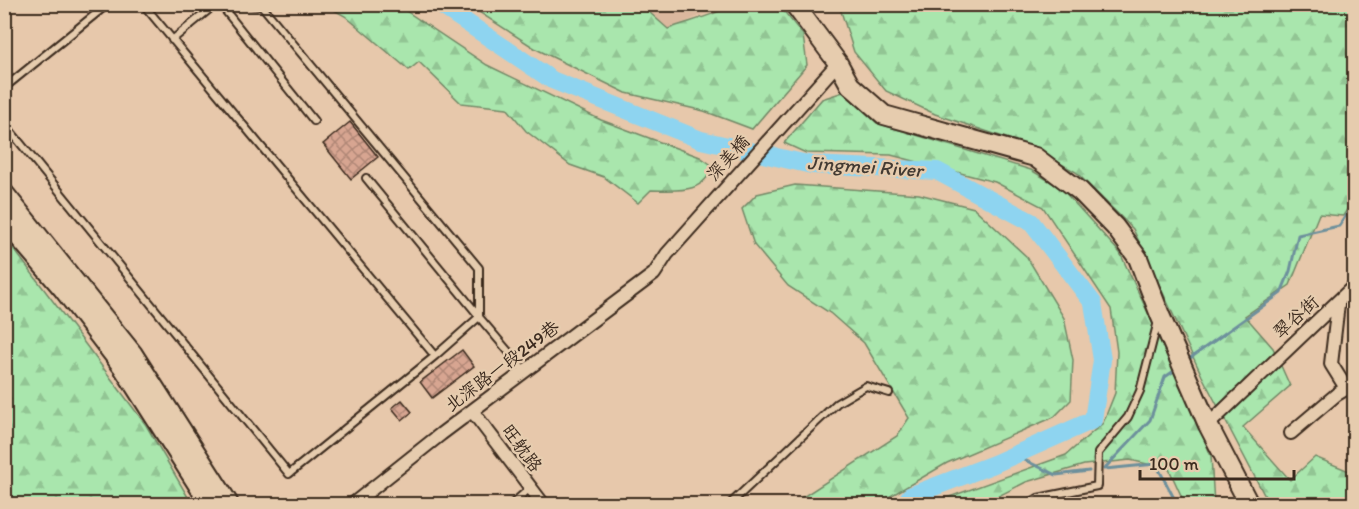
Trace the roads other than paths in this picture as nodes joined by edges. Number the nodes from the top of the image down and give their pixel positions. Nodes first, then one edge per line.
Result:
1 (108, 4) edge
2 (143, 4) edge
3 (218, 4) edge
4 (241, 4) edge
5 (794, 4) edge
6 (172, 40) junction
7 (838, 63) junction
8 (4, 88) edge
9 (314, 121) dead end
10 (4, 123) edge
11 (366, 178) dead end
12 (4, 193) edge
13 (4, 220) edge
14 (667, 254) joint
15 (1354, 286) edge
16 (1338, 304) junction
17 (1160, 315) junction
18 (479, 317) junction
19 (435, 356) junction
20 (525, 371) junction
21 (1350, 386) edge
22 (888, 393) dead end
23 (473, 412) junction
24 (1208, 424) junction
25 (1291, 433) dead end
26 (529, 489) junction
27 (1246, 502) edge
28 (210, 504) edge
29 (230, 504) edge
30 (353, 504) edge
31 (512, 504) edge
32 (543, 504) edge
33 (730, 504) edge
34 (1028, 504) edge

1 - 8 lane
2 - 6 lane
3 - 6 lane
3 - 9 lane
4 - 18 lane
5 - 7 main road
6 - 19 lane
7 - 14 street, 深美橋
7 - 17 main road
10 - 19 lane
11 - 18 lane
12 - 29 main road
13 - 28 main road
14 - 20 street, 北深路一段249巷
15 - 16 street
16 - 21 street, 翠谷街
16 - 24 street, 翠谷街
17 - 24 main road
17 - 34 lane
18 - 19 lane
18 - 20 lane
20 - 23 street, 北深路一段249巷
21 - 25 street
22 - 33 lane
23 - 26 street, 旺躭路
23 - 30 street, 北深路一段249巷
24 - 27 main road
26 - 31 lane
26 - 32 street, 旺躭路

